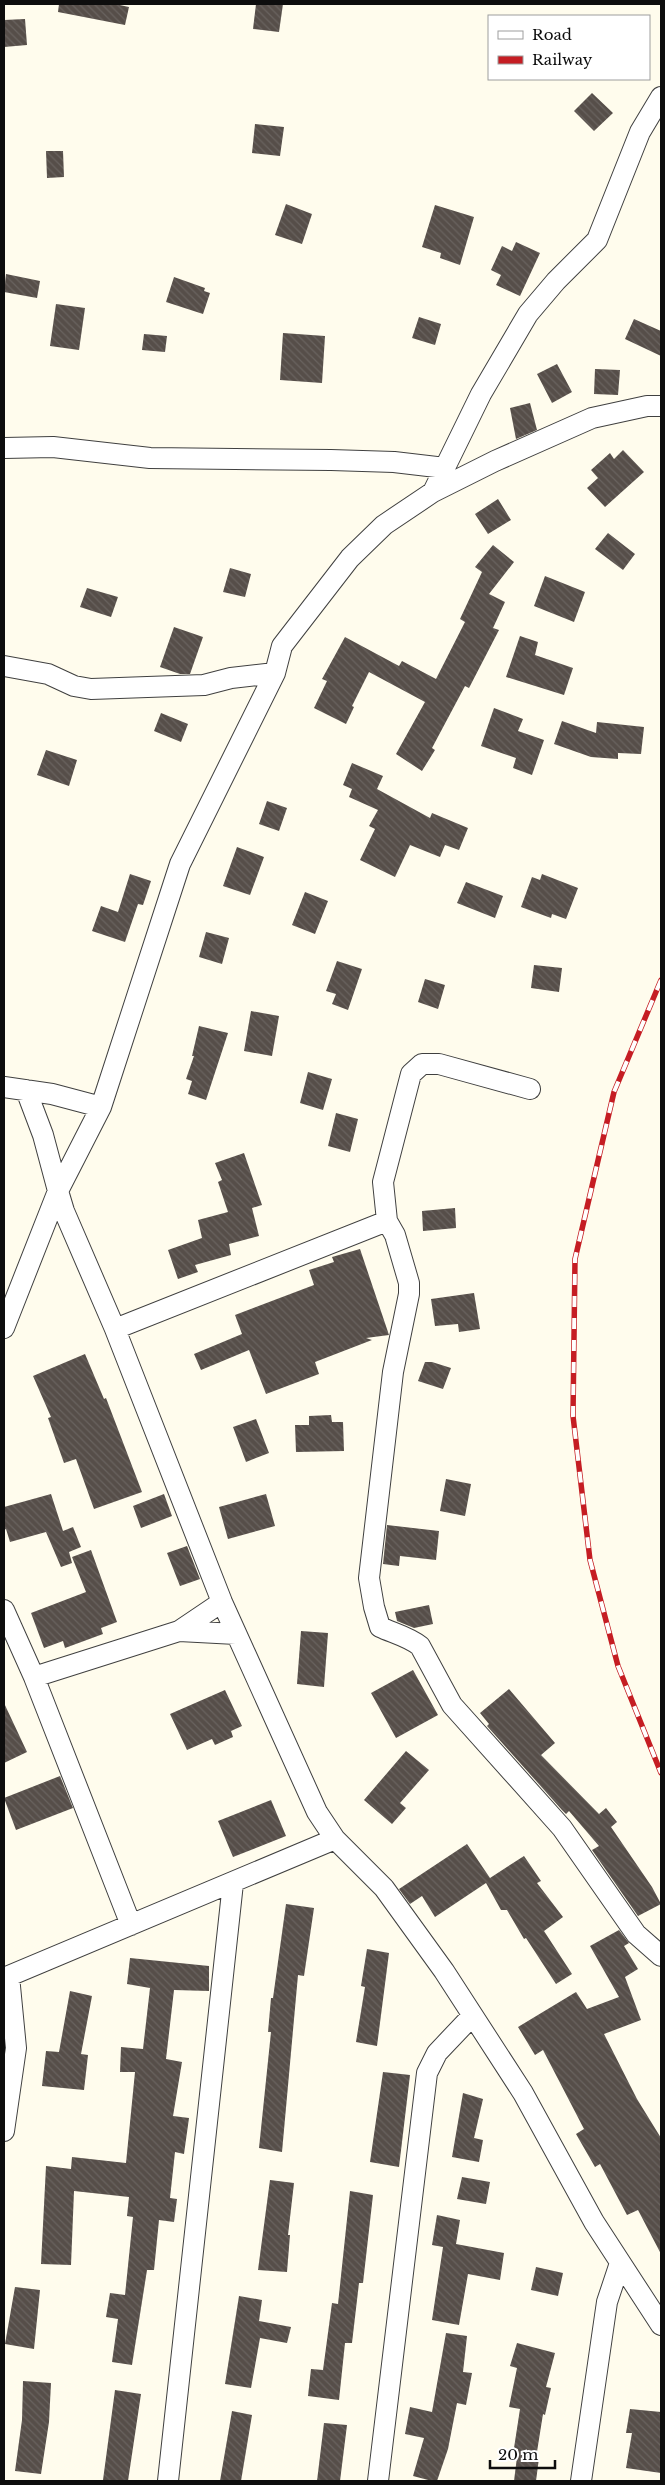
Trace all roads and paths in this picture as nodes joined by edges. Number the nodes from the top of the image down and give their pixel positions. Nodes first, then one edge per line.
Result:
1 (661, 97) edge
2 (661, 406) edge
3 (4, 448) edge
4 (445, 468) junction
5 (433, 492) junction
6 (4, 666) edge
7 (275, 673) junction
8 (4, 1087) edge
9 (530, 1089) dead end
10 (26, 1090) junction
11 (102, 1107) junction
12 (58, 1191) junction
13 (387, 1221) junction
14 (4, 1328) edge
15 (115, 1329) junction
16 (222, 1602) junction
17 (4, 1610) edge
18 (178, 1631) junction
19 (236, 1634) junction
20 (34, 1677) junction
21 (336, 1839) junction
22 (233, 1883) junction
23 (131, 1925) junction
24 (661, 1956) edge
25 (6, 1977) edge
26 (472, 2016) junction
27 (4, 2131) edge
28 (620, 2263) junction
29 (661, 2325) edge
30 (168, 2481) edge
31 (378, 2481) edge
32 (581, 2481) edge

1 - 4 street
2 - 5 street
3 - 4 street
4 - 5 street
5 - 7 street
6 - 7 street
7 - 11 street
8 - 10 street
9 - 13 street
10 - 11 street
10 - 12 street
11 - 12 street
12 - 14 street
12 - 15 street
13 - 15 street
13 - 24 street
15 - 16 street
16 - 18 street
16 - 19 street
17 - 20 street
18 - 19 street
18 - 20 street
19 - 21 street
20 - 23 street
21 - 22 street
21 - 26 street
22 - 23 street
22 - 30 street
23 - 25 street
25 - 27 street
26 - 28 street
26 - 31 street
28 - 29 street
28 - 32 street

